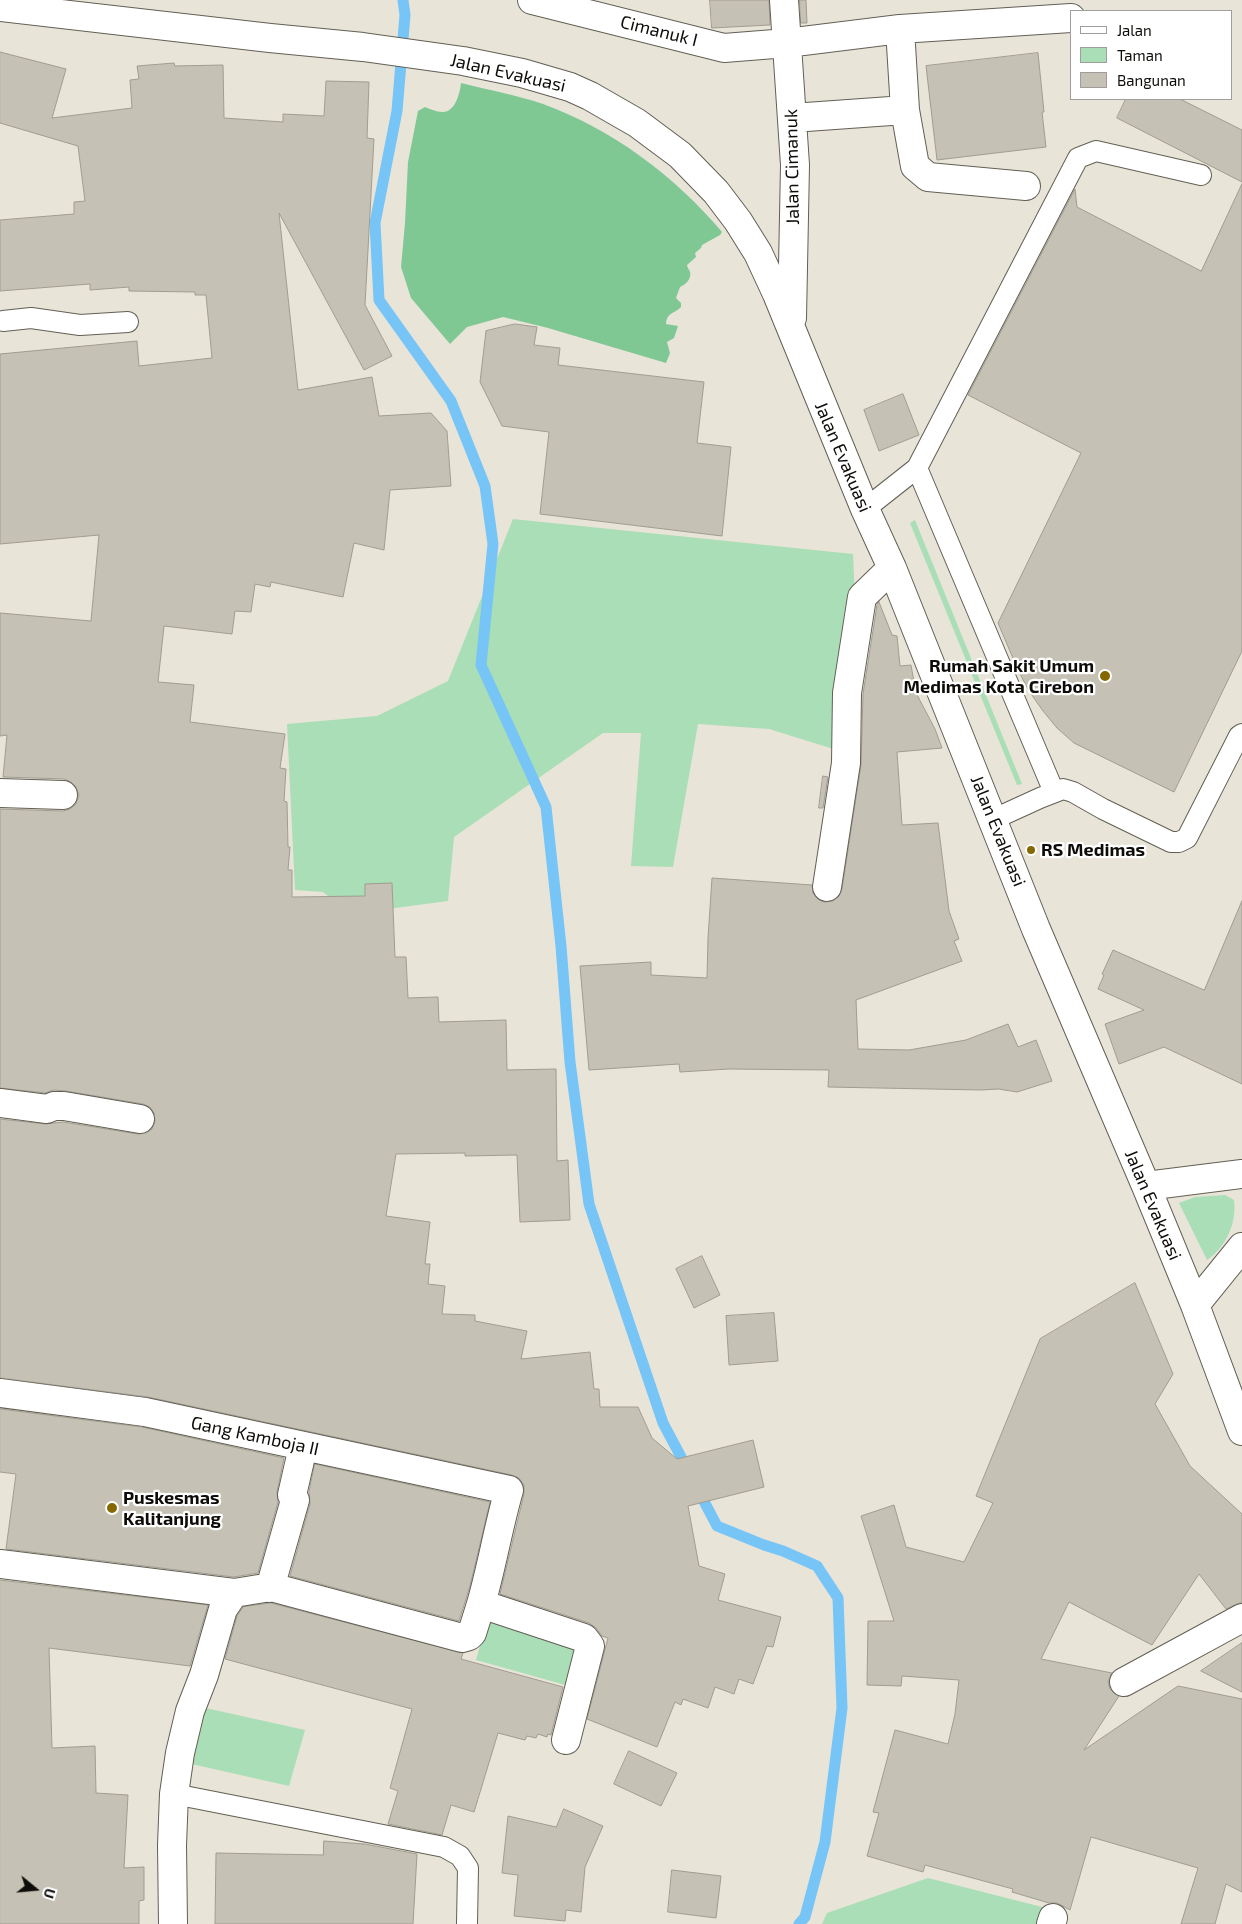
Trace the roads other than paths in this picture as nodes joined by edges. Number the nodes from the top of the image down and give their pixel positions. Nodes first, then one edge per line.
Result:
1 (532, 0) edge
2 (784, 0) edge
3 (0, 7) edge
4 (1070, 18) edge
5 (900, 29) junction
6 (787, 43) junction
7 (905, 110) junction
8 (792, 118) junction
9 (1201, 176) dead end
10 (1026, 186) dead end
11 (2, 321) dead end
12 (128, 322) dead end
13 (792, 334) junction
14 (917, 468) junction
15 (865, 509) junction
16 (892, 568) junction
17 (1242, 734) edge
18 (1054, 792) junction
19 (0, 793) edge
20 (63, 794) dead end
21 (994, 819) junction
22 (826, 887) dead end
23 (0, 1103) edge
24 (140, 1119) dead end
25 (1242, 1174) edge
26 (1146, 1186) junction
27 (1242, 1247) edge
28 (1195, 1306) junction
29 (0, 1393) edge
30 (1242, 1431) edge
31 (303, 1446) junction
32 (0, 1564) edge
33 (270, 1588) junction
34 (234, 1593) junction
35 (481, 1604) junction
36 (1242, 1618) edge
37 (1124, 1682) dead end
38 (566, 1740) dead end
39 (174, 1794) junction
40 (173, 1924) edge
41 (466, 1924) edge

1 - 6 street, Cimanuk I
2 - 6 street, Jalan Cimanuk
3 - 13 street, Jalan Evakuasi
4 - 5 street, Cimanuk I
5 - 6 street, Cimanuk I
5 - 7 street
6 - 8 street, Jalan Cimanuk
7 - 8 street
7 - 10 street
8 - 13 street, Jalan Cimanuk
9 - 14 lane
11 - 12 lane
13 - 15 street, Jalan Evakuasi
14 - 15 lane
14 - 18 lane
15 - 16 street, Jalan Evakuasi
16 - 21 street, Jalan Evakuasi
16 - 22 street
17 - 18 lane
18 - 21 lane
19 - 20 street
21 - 26 street, Jalan Evakuasi
23 - 24 street
25 - 26 street
26 - 28 street, Jalan Evakuasi
27 - 28 street
28 - 30 street, Jalan Evakuasi
29 - 31 street, Gang Kamboja II
31 - 33 street
31 - 35 street, Gang Kamboja II
32 - 34 street
33 - 34 street
33 - 35 street
34 - 39 street
35 - 38 street
36 - 37 street
39 - 40 street
39 - 41 lane

